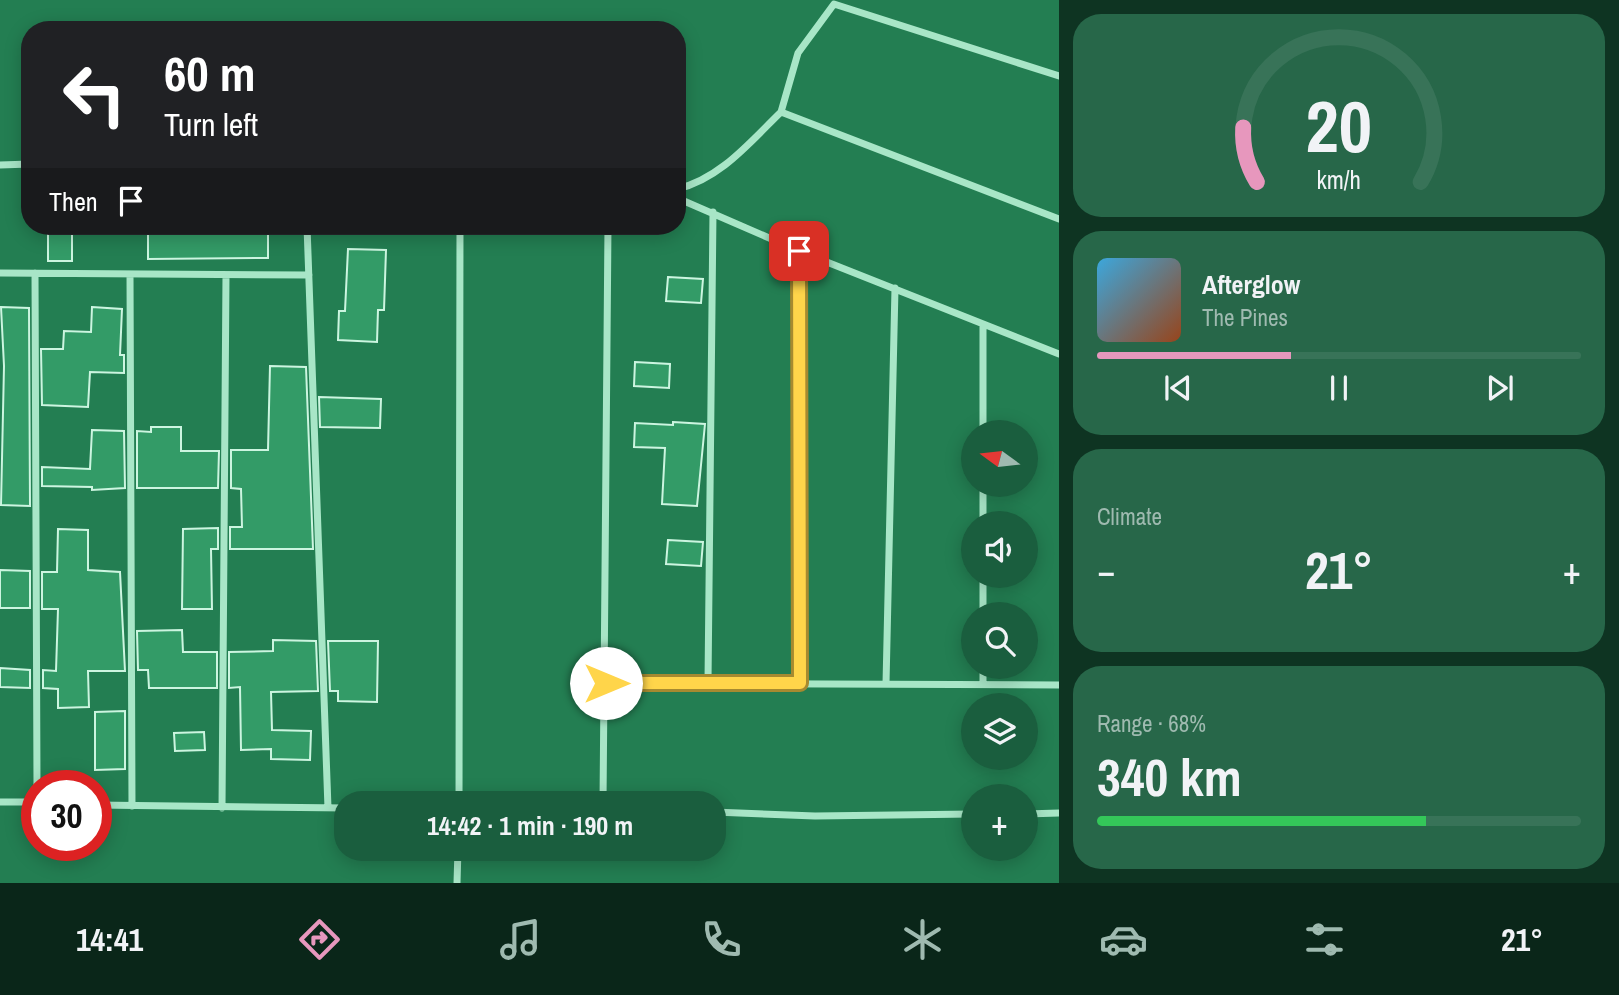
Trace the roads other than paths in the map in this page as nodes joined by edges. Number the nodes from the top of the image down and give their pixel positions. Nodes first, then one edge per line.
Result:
1 (1059, 76) edge
2 (781, 113) junction
3 (21, 164) edge
4 (0, 165) edge
5 (686, 187) edge
6 (686, 202) edge
7 (713, 212) junction
8 (1059, 219) edge
9 (307, 235) edge
10 (460, 235) edge
11 (608, 235) edge
12 (799, 251) junction
13 (0, 273) edge
14 (35, 273) junction
15 (130, 274) junction
16 (226, 275) junction
17 (309, 275) junction
18 (895, 288) junction
19 (983, 325) junction
20 (1059, 354) edge
21 (983, 420) edge
22 (983, 679) edge
23 (708, 682) junction
24 (606, 683) junction
25 (800, 683) junction
26 (886, 684) junction
27 (983, 684) junction
28 (1059, 685) edge
29 (37, 770) edge
30 (460, 791) edge
31 (603, 791) edge
32 (21, 802) edge
33 (0, 803) edge
34 (112, 805) edge
35 (132, 806) junction
36 (222, 808) junction
37 (328, 808) junction
38 (334, 808) edge
39 (726, 812) edge
40 (1059, 813) edge
41 (961, 814) edge
42 (1038, 814) edge
43 (458, 861) edge
44 (457, 883) edge

1 - 2 street
2 - 5 street
2 - 8 street
3 - 4 street
6 - 7 street
7 - 12 street
7 - 23 street
9 - 17 street
10 - 30 street
11 - 24 street
12 - 18 street
12 - 25 street
13 - 14 street
14 - 15 street
14 - 29 street
15 - 16 street
15 - 35 street
16 - 17 street
16 - 36 street
17 - 37 street
18 - 19 street
18 - 26 street
19 - 20 street
19 - 21 street
22 - 27 street
23 - 24 street
23 - 25 street
24 - 31 street
25 - 26 street
26 - 27 street
27 - 28 street
32 - 33 street
34 - 35 street
35 - 36 street
36 - 37 street
37 - 38 street
39 - 41 street
40 - 42 street
43 - 44 street

